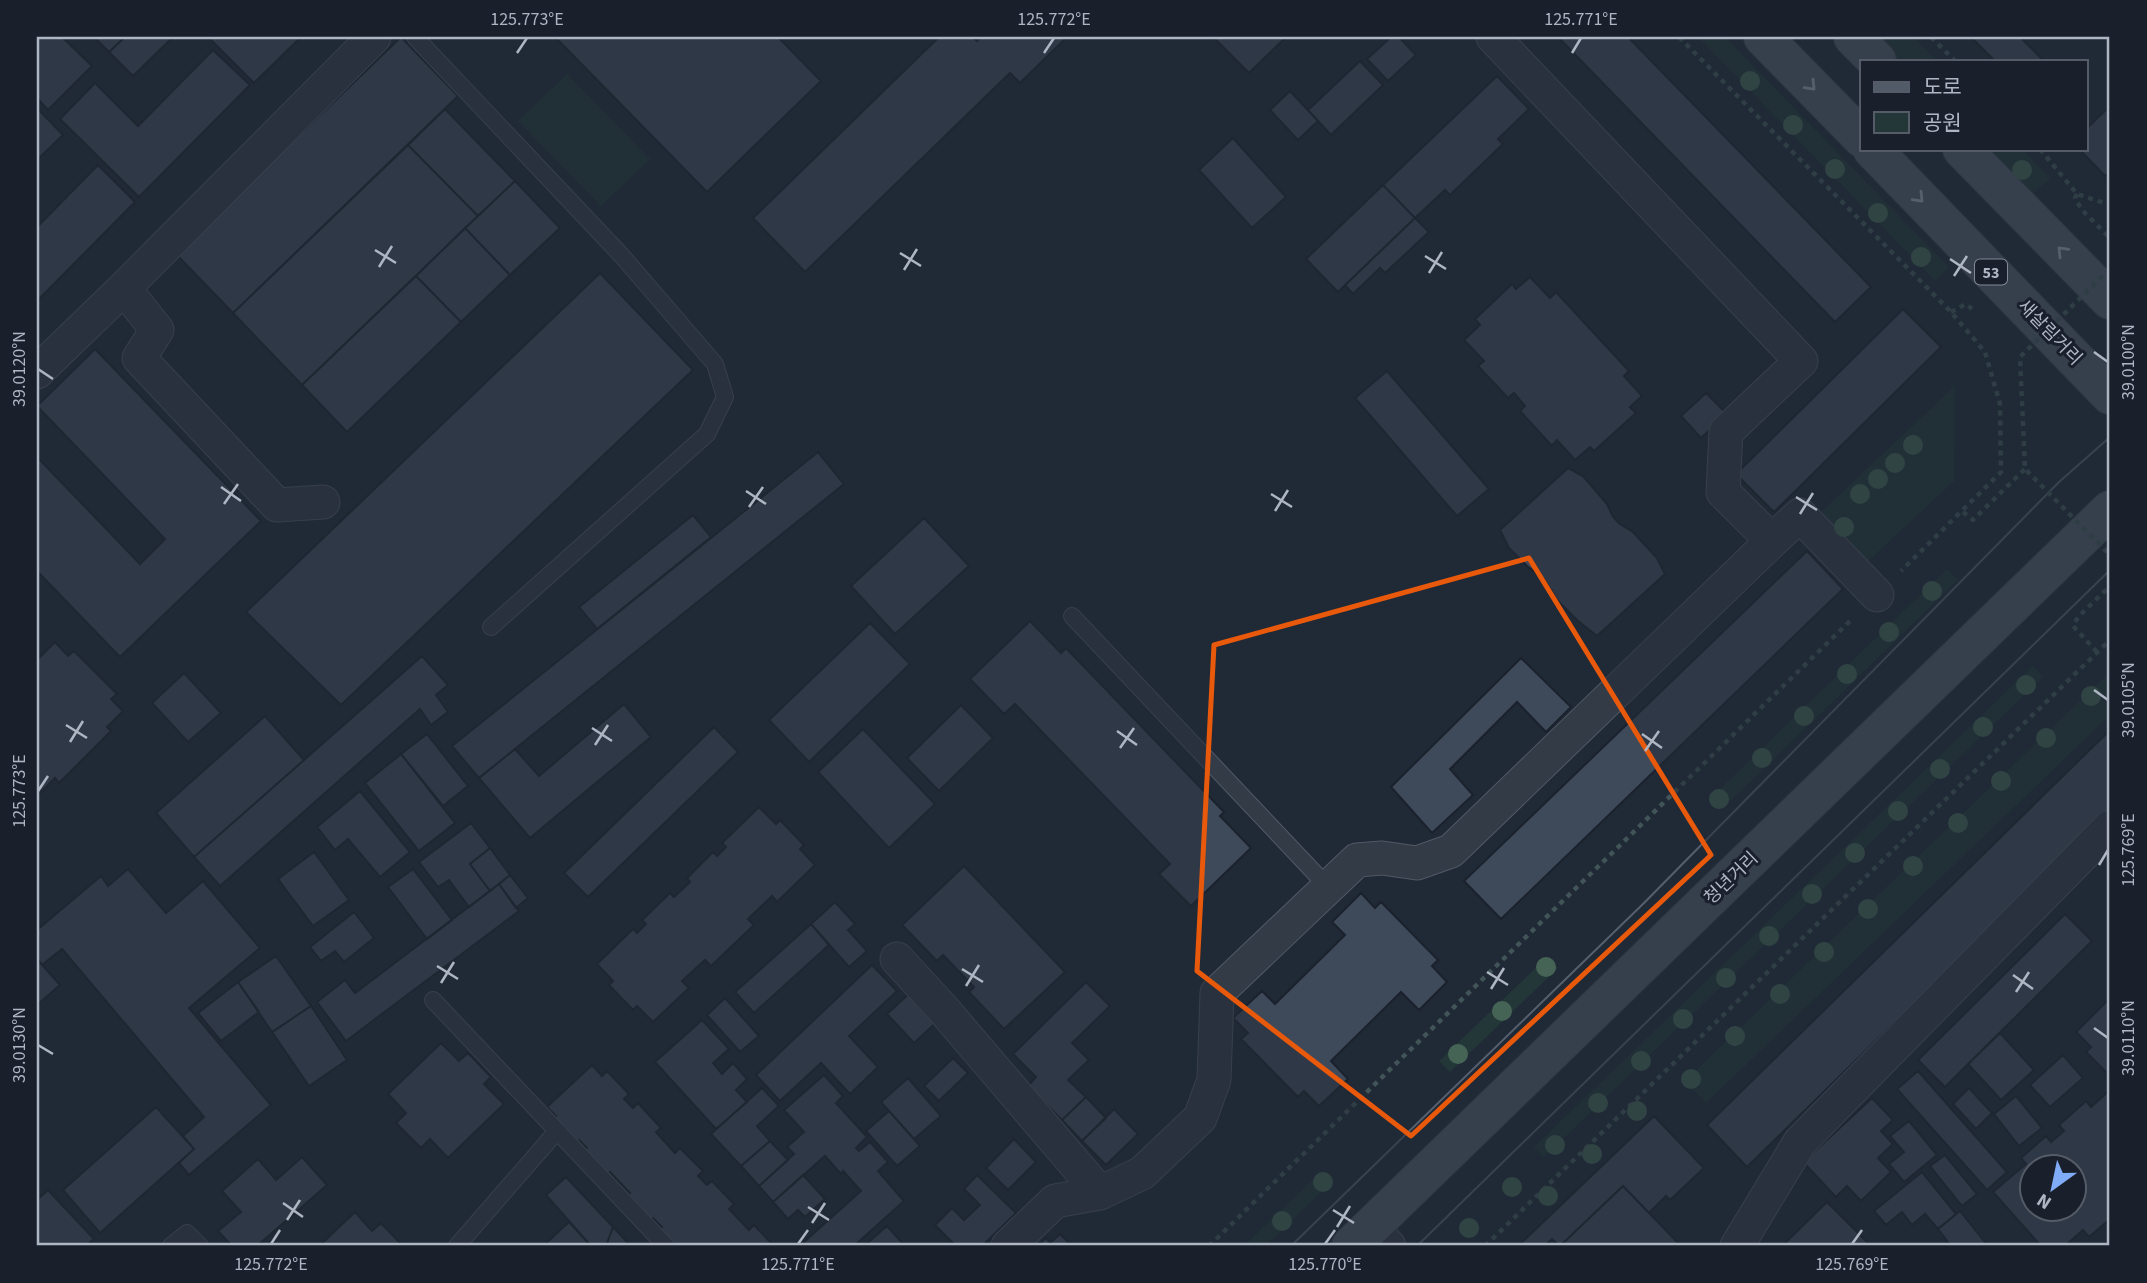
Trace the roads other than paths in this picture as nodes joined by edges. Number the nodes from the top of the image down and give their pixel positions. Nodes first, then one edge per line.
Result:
1 (374, 37) edge
2 (415, 37) edge
3 (1493, 37) edge
4 (1763, 37) edge
5 (1853, 37) edge
6 (1876, 60) edge
7 (1860, 136) edge
8 (1873, 150) edge
9 (1963, 150) edge
10 (124, 288) junction
11 (2110, 299) edge
12 (37, 372) edge
13 (2110, 394) edge
14 (323, 502) dead end
15 (2110, 510) edge
16 (1773, 541) junction
17 (1877, 595) road end
18 (1072, 616) dead end
19 (491, 627) dead end
20 (2110, 827) edge
21 (1328, 887) junction
22 (897, 959) dead end
23 (433, 1000) dead end
24 (557, 1131) junction
25 (1100, 1194) junction
26 (1371, 1240) edge
27 (171, 1246) edge
28 (200, 1246) edge
29 (457, 1246) edge
30 (666, 1246) edge
31 (1007, 1246) edge
32 (1737, 1246) edge

1 - 10 street
2 - 19 lane
3 - 16 street
4 -> 7 main road
5 - 6 main road
8 -> 13 main road, 새살림거리 / 53
11 -> 9 main road
10 - 12 street
10 - 14 street
15 - 26 main road, 청년거리
16 - 17 street
16 - 21 street
18 - 21 lane
20 - 32 street
21 - 25 street
22 - 25 street
23 - 24 lane
24 - 29 lane
24 - 30 lane
25 - 31 street
27 - 28 lane

